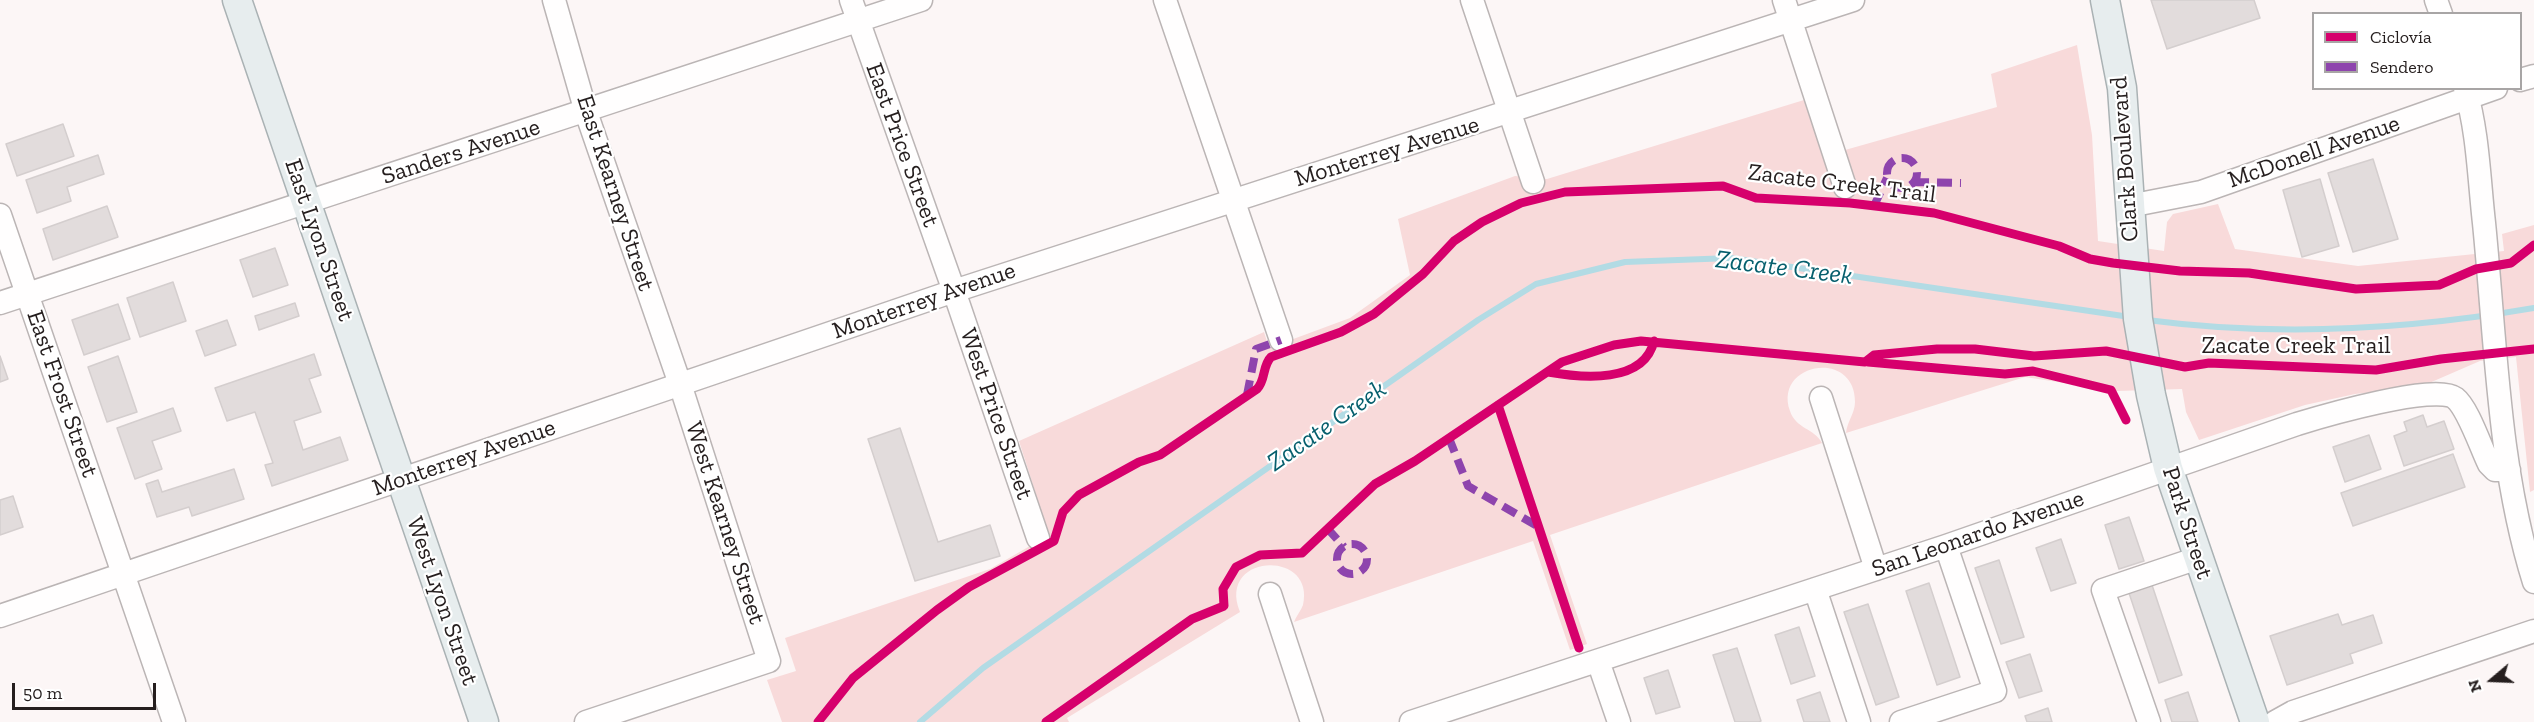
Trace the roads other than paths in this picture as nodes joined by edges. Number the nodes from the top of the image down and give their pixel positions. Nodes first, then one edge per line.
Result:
1 (237, 0) edge
2 (554, 0) edge
3 (921, 0) edge
4 (1165, 0) edge
5 (1472, 0) edge
6 (1853, 0) edge
7 (2105, 0) edge
8 (1787, 10) edge
9 (854, 11) edge
10 (2484, 90) edge
11 (2466, 93) edge
12 (586, 112) junction
13 (1509, 113) junction
14 (1533, 182) dead end
15 (1845, 187) dead end
16 (1234, 200) junction
17 (306, 202) junction
18 (2129, 206) junction
19 (0, 215) edge
20 (954, 291) junction
21 (27, 294) junction
22 (0, 303) edge
23 (2138, 319) joint
24 (1281, 340) dead end
25 (680, 384) junction
26 (1821, 399) dead end
27 (2168, 468) junction
28 (2509, 470) junction
29 (401, 480) junction
30 (1038, 538) dead end
31 (1946, 546) junction
32 (2198, 558) junction
33 (1876, 569) junction
34 (123, 574) junction
35 (2534, 582) edge
36 (1815, 589) junction
37 (1270, 594) dead end
38 (0, 616) edge
39 (2534, 631) edge
40 (1598, 661) junction
41 (174, 722) edge
42 (484, 722) edge
43 (586, 722) edge
44 (1312, 722) edge
45 (1411, 722) edge
46 (1619, 722) edge
47 (1859, 722) edge
48 (1901, 722) edge
49 (2149, 722) edge
50 (2255, 722) edge
51 (2275, 722) edge

1 - 17 main road, East Lyon Street
2 - 12 street, East Kearney Street
3 - 9 street, Sanders Avenue
4 - 16 street
5 - 13 street
6 - 8 street, Monterrey Avenue
7 - 18 main road, Clark Boulevard
8 - 13 street, Monterrey Avenue
8 - 15 street
9 - 12 street, Sanders Avenue
9 - 20 street, East Price Street
10 - 11 street, McDonell Avenue
11 - 18 street, McDonell Avenue
11 - 28 street
12 - 17 street, Sanders Avenue
12 - 25 street, East Kearney Street
13 - 14 street
13 - 16 street, Monterrey Avenue
16 - 20 street, Monterrey Avenue
16 - 24 street
17 - 21 street, Sanders Avenue
17 - 29 main road, East Lyon Street
18 - 23 main road, Clark Boulevard
19 - 21 street, East Frost Street
20 - 25 street, Monterrey Avenue
20 - 30 street, West Price Street
21 - 22 street, Sanders Avenue
21 - 34 street, East Frost Street
23 - 27 main road, Park Street
25 - 29 street, Monterrey Avenue
25 - 43 street, West Kearney Street
26 - 33 street
27 - 28 street, San Leonardo Avenue
27 - 31 street, San Leonardo Avenue
27 - 32 main road, Park Street
28 - 35 street
29 - 34 street, Monterrey Avenue
29 - 42 main road, West Lyon Street
31 - 33 street, San Leonardo Avenue
31 - 48 street
32 - 49 street
32 - 50 main road, Park Street
33 - 36 street, San Leonardo Avenue
34 - 38 street, Monterrey Avenue
34 - 41 street, East Frost Street
36 - 40 street, San Leonardo Avenue
36 - 47 street
37 - 44 street
39 - 51 street
40 - 45 street, San Leonardo Avenue
40 - 46 street

